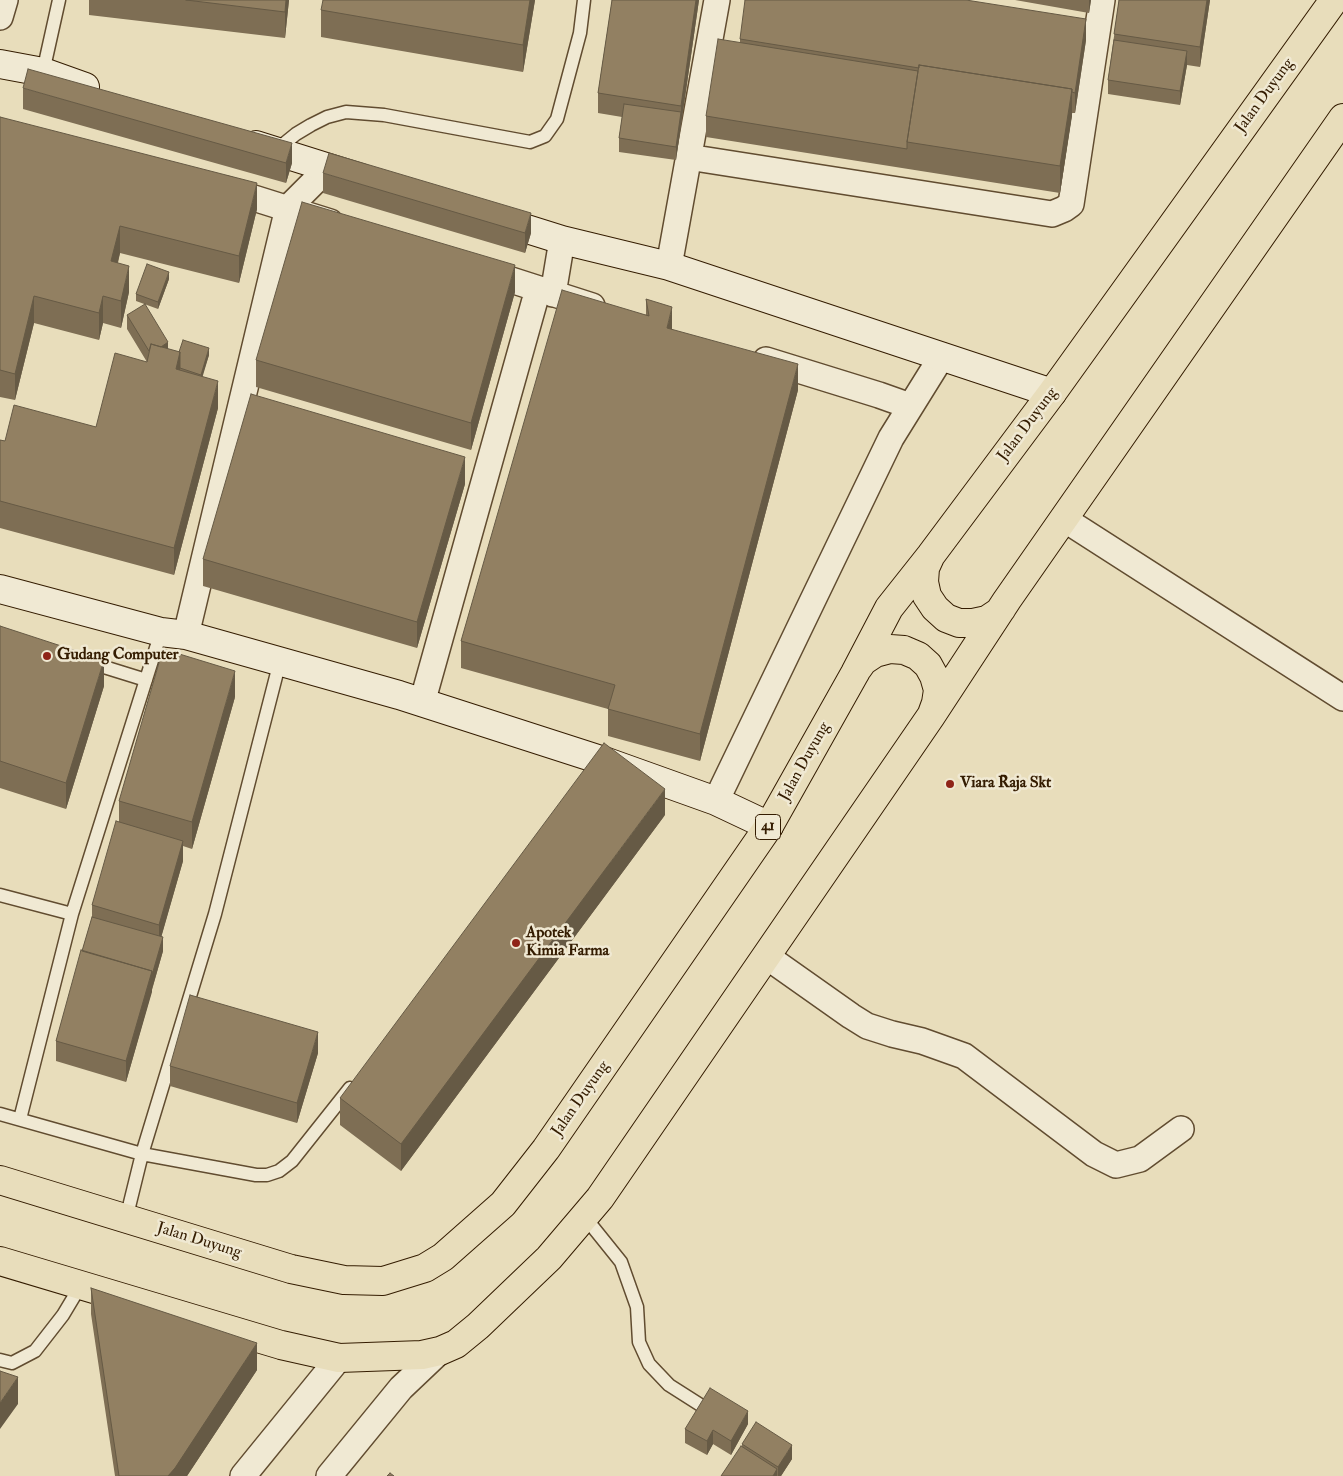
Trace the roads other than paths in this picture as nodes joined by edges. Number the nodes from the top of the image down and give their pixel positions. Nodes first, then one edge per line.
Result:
1 (5, 0) edge
2 (59, 0) edge
3 (584, 0) edge
4 (717, 0) edge
5 (1102, 0) edge
6 (1334, 0) edge
7 (0, 17) edge
8 (0, 64) edge
9 (43, 72) junction
10 (108, 94) edge
11 (1343, 118) edge
12 (237, 139) edge
13 (274, 151) junction
14 (688, 157) junction
15 (328, 168) junction
16 (205, 183) edge
17 (384, 185) edge
18 (288, 208) junction
19 (468, 211) edge
20 (353, 229) edge
21 (562, 240) junction
22 (464, 265) edge
23 (669, 266) junction
24 (545, 292) junction
25 (609, 312) edge
26 (748, 355) edge
27 (942, 356) junction
28 (1052, 393) junction
29 (910, 406) junction
30 (1064, 519) junction
31 (931, 555) junction
32 (0, 589) edge
33 (1008, 600) junction
34 (173, 634) junction
35 (73, 657) edge
36 (280, 661) junction
37 (854, 673) junction
38 (146, 680) junction
39 (1343, 698) edge
40 (422, 703) junction
41 (931, 716) junction
42 (716, 801) junction
43 (769, 826) junction
44 (0, 895) edge
45 (72, 914) junction
46 (766, 956) junction
47 (360, 1074) edge
48 (0, 1114) edge
49 (20, 1119) junction
50 (1181, 1129) dead end
51 (142, 1154) junction
52 (0, 1180) edge
53 (584, 1216) junction
54 (126, 1219) junction
55 (0, 1261) edge
56 (81, 1285) junction
57 (440, 1351) junction
58 (340, 1358) junction
59 (0, 1360) edge
60 (725, 1421) edge
61 (243, 1476) edge
62 (328, 1476) edge

1 - 7 street
2 - 9 lane
3 - 13 lane
4 - 14 street
5 - 14 street
6 - 28 highway, Jalan Duyung / 41
8 - 9 street
9 - 10 street
11 - 30 highway
12 - 13 street
13 - 15 street
14 - 23 street
15 - 17 street
15 - 18 street
16 - 18 street
18 - 20 street
18 - 34 street
19 - 21 street
21 - 23 street
21 - 24 street
22 - 24 street
23 - 27 street
24 - 25 street
24 - 40 street
26 - 29 street
27 - 28 street
27 - 29 street
28 - 31 highway, Jalan Duyung / 41
29 - 42 street
30 - 33 highway
30 - 39 street
31 - 33 highway
31 - 37 highway, Jalan Duyung / 41
32 - 34 street
33 - 41 highway
34 - 36 street
34 - 38 lane
35 - 38 lane
36 - 40 street
36 - 51 lane
37 - 41 highway
37 - 43 highway, Jalan Duyung / 41
38 - 45 lane
40 - 42 street
41 - 46 highway
42 - 43 street
43 - 54 highway, Jalan Duyung / 41
44 - 45 lane
45 - 49 lane
46 - 50 street
46 - 53 highway
47 - 51 lane
48 - 49 lane
49 - 51 lane
51 - 54 lane
52 - 54 highway, Jalan Duyung / 41
53 - 57 highway
53 - 60 lane
55 - 56 highway
56 - 58 highway
56 - 59 lane
57 - 58 highway
57 - 62 street
58 - 61 street

